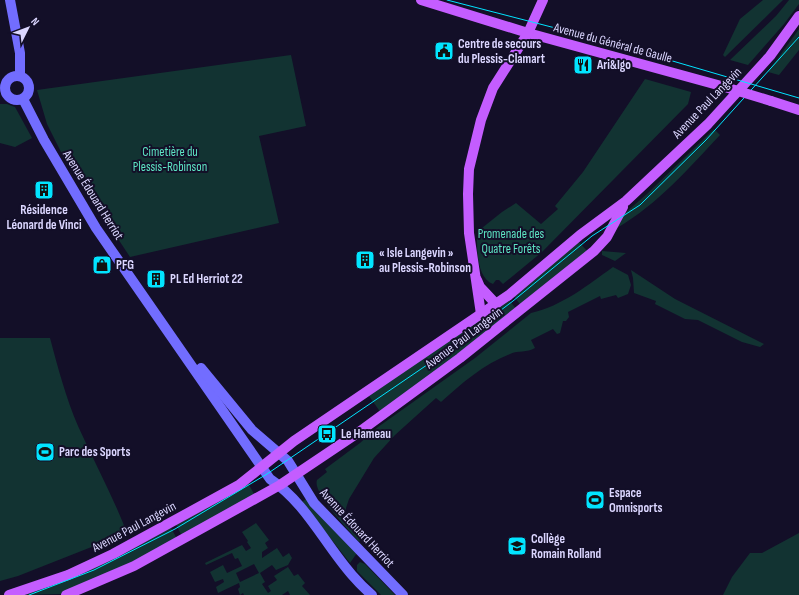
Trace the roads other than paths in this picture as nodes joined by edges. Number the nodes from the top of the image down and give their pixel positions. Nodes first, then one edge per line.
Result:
1 (10, 0) edge
2 (421, 0) edge
3 (543, 0) edge
4 (799, 16) edge
5 (528, 33) junction
6 (20, 76) junction
7 (23, 99) junction
8 (799, 110) edge
9 (626, 201) junction
10 (475, 274) junction
11 (147, 301) junction
12 (496, 304) junction
13 (481, 314) junction
14 (188, 360) junction
15 (221, 392) junction
16 (278, 454) junction
17 (262, 465) junction
18 (296, 475) junction
19 (280, 485) junction
20 (9, 595) edge
21 (66, 595) edge
22 (372, 595) edge
23 (404, 595) edge

1 - 6 street
2 - 5 main road, Avenue du Général de Gaulle
3 - 5 main road
4 - 9 main road, Avenue Paul Langevin
5 - 8 main road, Avenue du Général de Gaulle, bridge
5 - 10 main road
6 - 7 street
6 - 7 street
7 - 11 street, Avenue Édouard Herriot
9 - 12 main road, Avenue Paul Langevin
9 - 18 main road, Avenue Paul Langevin
10 - 12 main road
10 - 13 main road
11 - 14 street, Avenue Édouard Herriot
11 - 15 street, Avenue Édouard Herriot
12 - 13 main road, Avenue Paul Langevin
13 - 16 main road, Avenue Paul Langevin
14 - 15 street, Avenue Édouard Herriot
14 - 17 street, Avenue Édouard Herriot
15 - 16 street, Avenue Édouard Herriot
16 - 17 main road, Avenue Paul Langevin
16 - 18 street
17 - 19 street
17 - 20 main road, Avenue Paul Langevin
18 - 19 main road, Avenue Paul Langevin
18 - 23 street, Avenue Édouard Herriot
19 - 21 main road, Avenue Paul Langevin
19 - 22 street, Avenue Édouard Herriot

